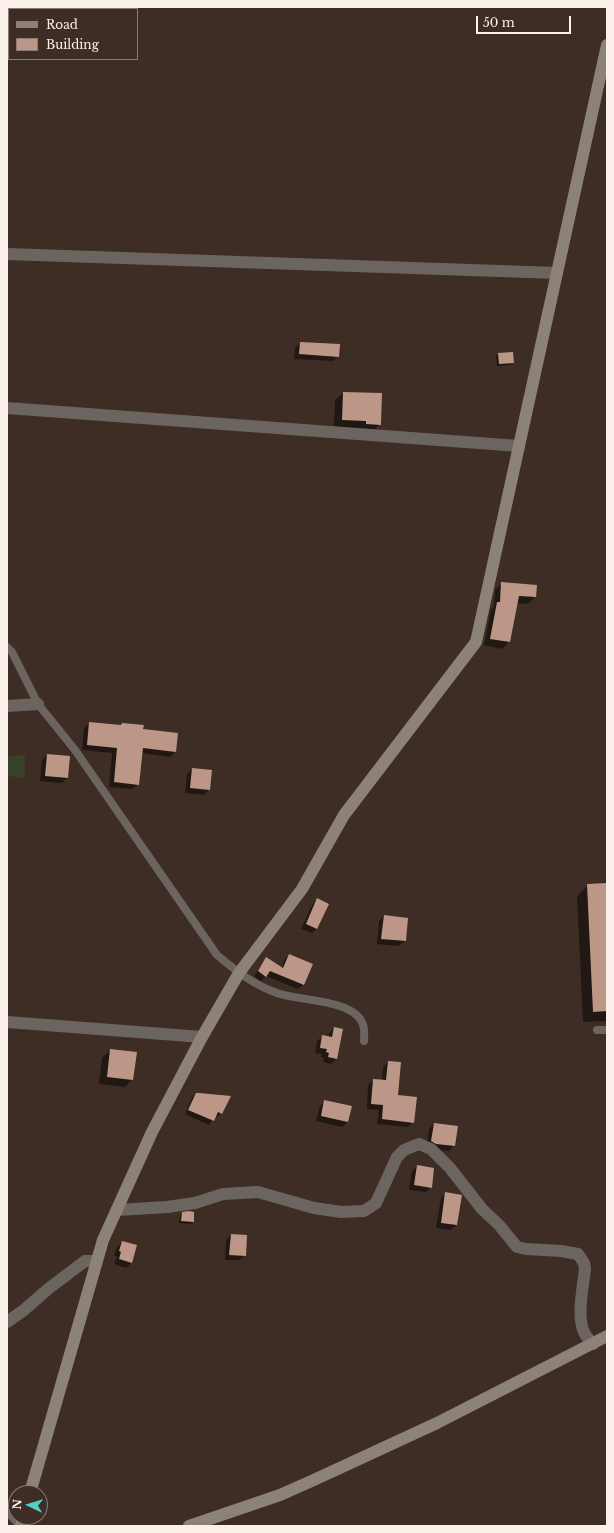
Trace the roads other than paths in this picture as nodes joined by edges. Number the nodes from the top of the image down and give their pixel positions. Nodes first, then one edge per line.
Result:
1 (607, 45) edge
2 (7, 254) edge
3 (557, 273) junction
4 (7, 408) edge
5 (519, 446) junction
6 (7, 648) edge
7 (38, 704) junction
8 (7, 706) edge
9 (239, 974) junction
10 (7, 1022) edge
11 (597, 1030) dead end
12 (607, 1030) edge
13 (202, 1037) junction
14 (364, 1041) dead end
15 (117, 1210) junction
16 (97, 1261) junction
17 (7, 1322) edge
18 (607, 1336) edge
19 (594, 1344) junction
20 (32, 1485) edge
21 (189, 1526) edge

1 - 3 street
2 - 3 street
3 - 5 street
4 - 5 street
5 - 9 street
6 - 7 lane
7 - 8 street
7 - 9 lane
9 - 13 street
9 - 14 lane
10 - 13 street
11 - 12 lane
13 - 15 street
15 - 16 street
15 - 19 street
16 - 17 street
16 - 20 street
18 - 19 street
19 - 21 street

